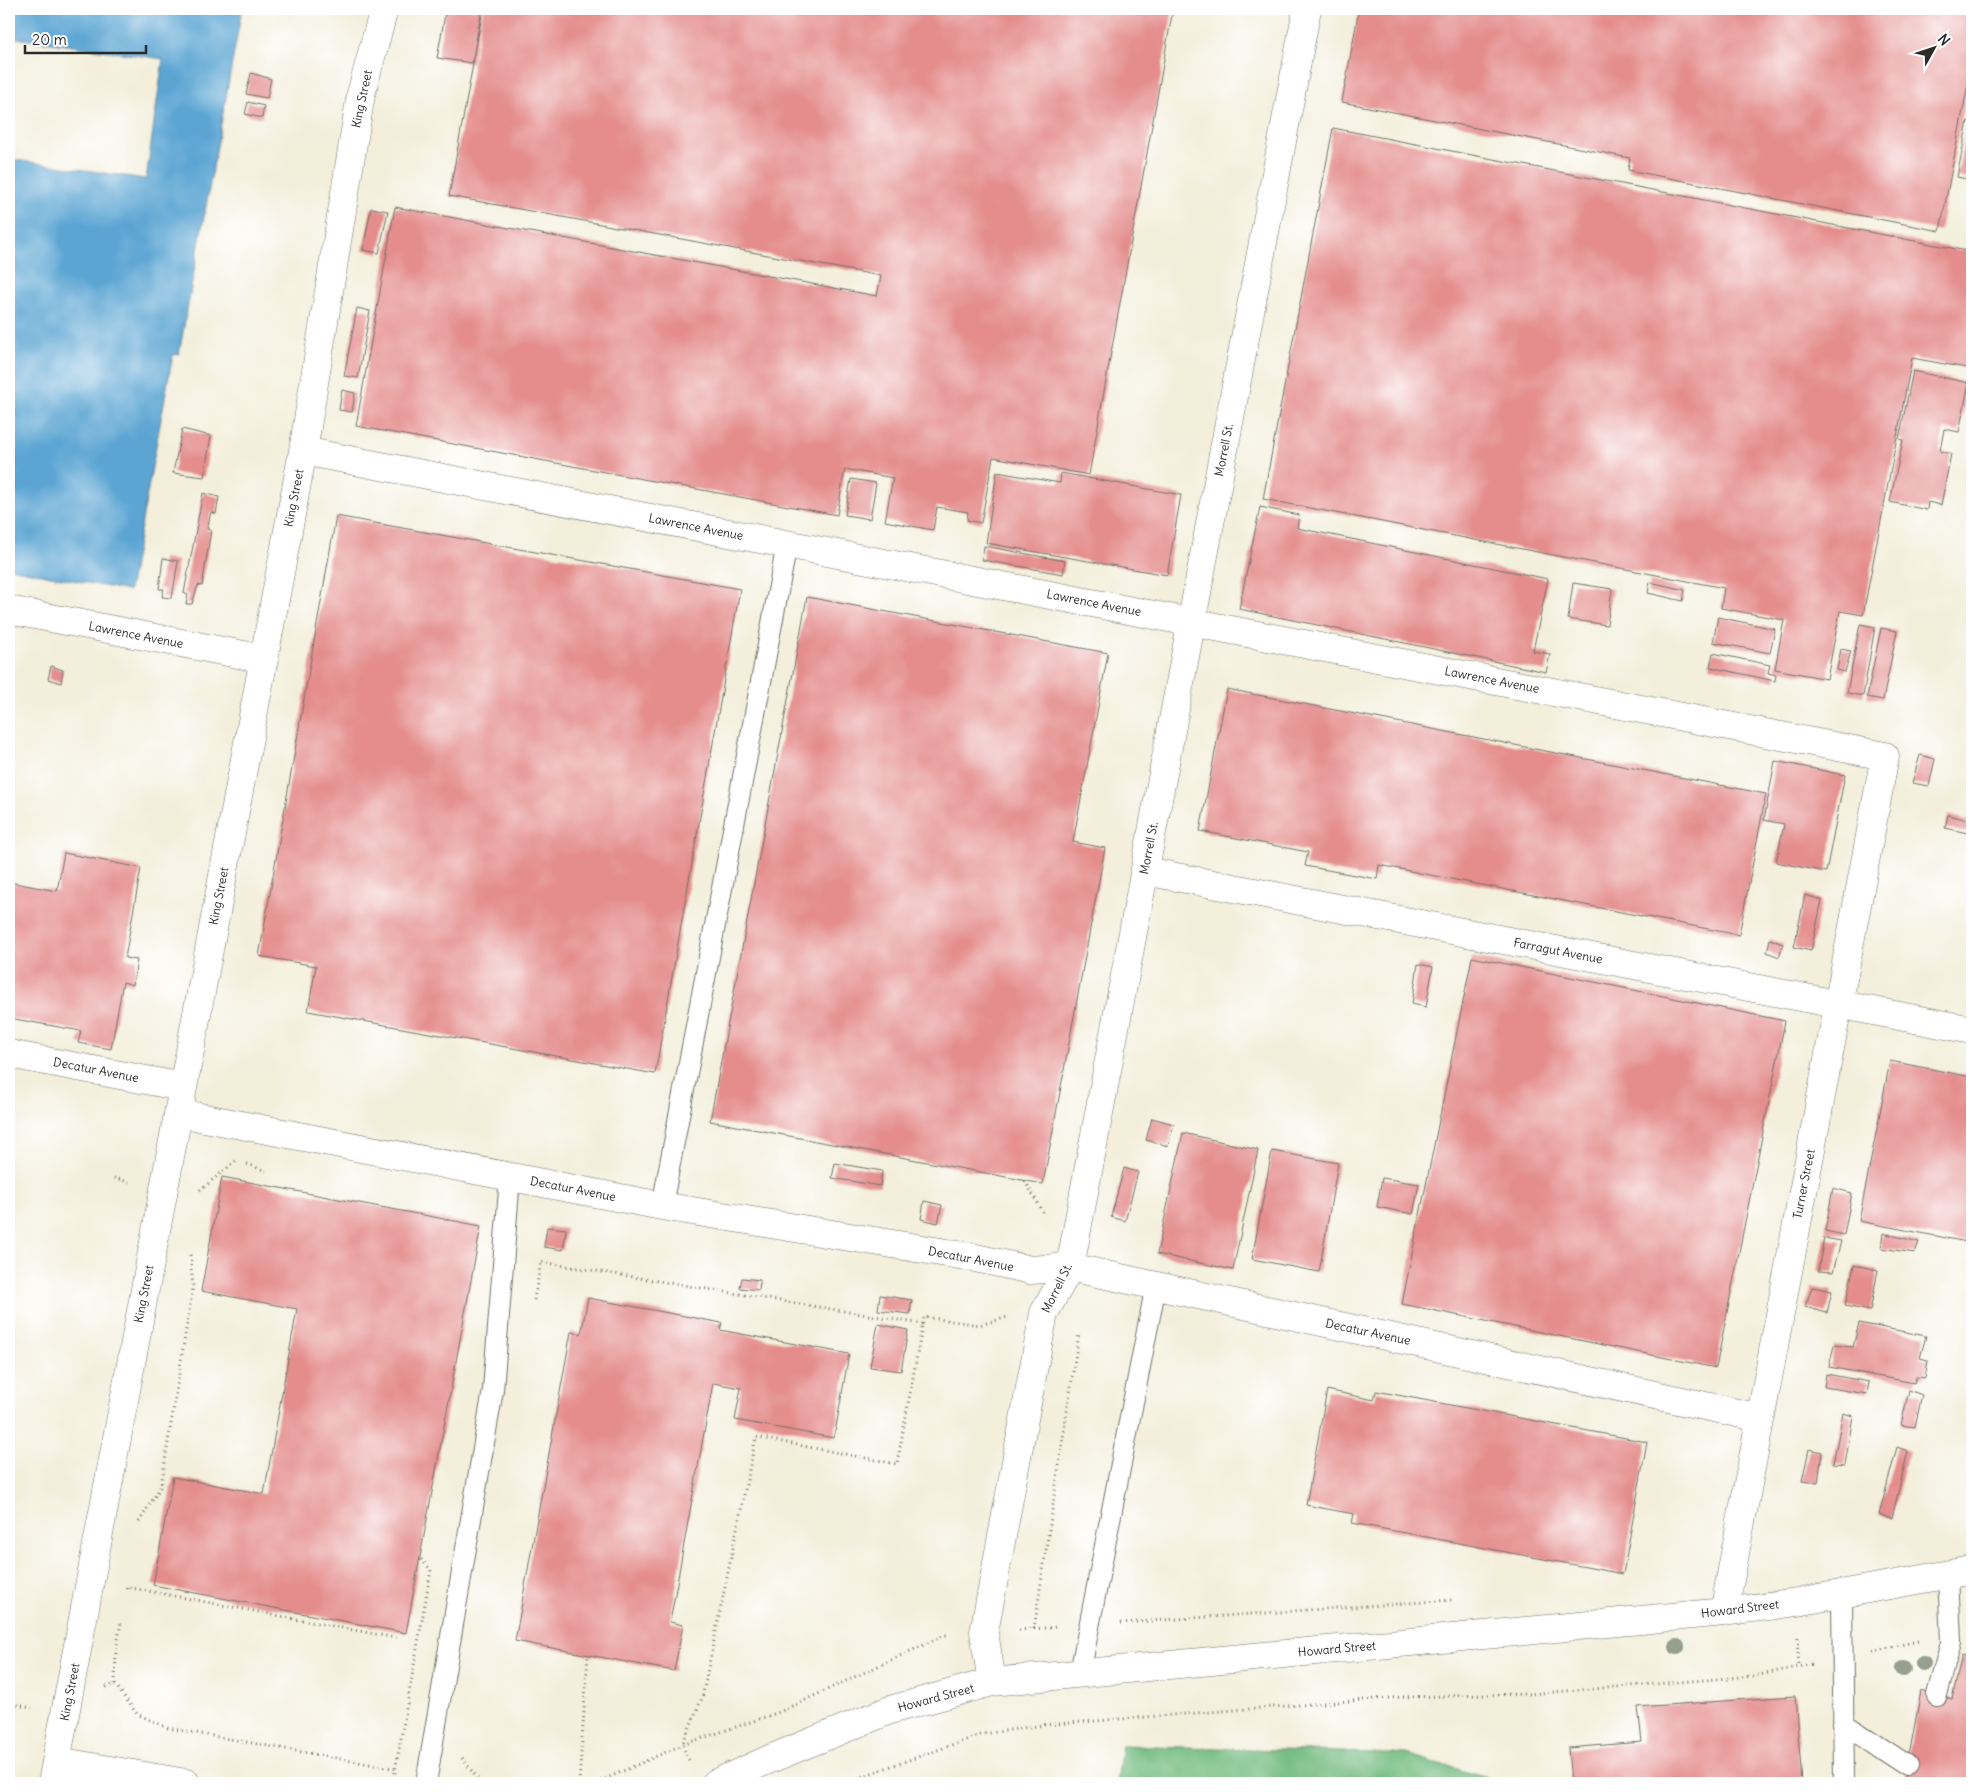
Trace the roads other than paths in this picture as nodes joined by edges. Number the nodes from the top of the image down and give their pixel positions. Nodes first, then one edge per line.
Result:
1 (384, 9) edge
2 (1307, 9) edge
3 (303, 451) junction
4 (787, 544) junction
5 (9, 610) edge
6 (1191, 622) junction
7 (264, 659) junction
8 (1885, 756) joint
9 (1144, 871) junction
10 (1838, 1005) junction
11 (1972, 1030) edge
12 (9, 1054) edge
13 (181, 1100) junction
14 (510, 1177) junction
15 (662, 1206) junction
16 (1070, 1266) junction
17 (1156, 1285) junction
18 (1760, 1418) junction
19 (1960, 1573) edge
20 (1842, 1594) junction
21 (1724, 1612) junction
22 (1080, 1674) junction
23 (992, 1682) junction
24 (1936, 1695) dead end
25 (1843, 1724) junction
26 (1907, 1765) dead end
27 (54, 1772) edge
28 (186, 1783) edge
29 (426, 1783) edge
30 (716, 1783) edge
31 (1844, 1783) edge

1 - 3 street, King Street
2 - 6 street, Morrell St.
3 - 4 street, Lawrence Avenue
3 - 7 street, King Street
4 - 6 street, Lawrence Avenue
4 - 15 lane
5 - 7 street, Lawrence Avenue
6 - 8 street, Lawrence Avenue
6 - 9 street, Morrell St.
7 - 13 street, King Street
8 - 10 street, Turner Street
9 - 10 street, Farragut Avenue
9 - 16 street, Morrell St.
10 - 11 street, Farragut Avenue
10 - 18 street, Turner Street
12 - 13 street, Decatur Avenue
13 - 14 street, Decatur Avenue
13 - 27 street, King Street
14 - 15 street, Decatur Avenue
14 - 29 lane
15 - 16 street, Decatur Avenue
16 - 17 street, Decatur Avenue
16 - 23 street, Morrell St.
17 - 18 street, Decatur Avenue
17 - 22 lane
18 - 21 street, Turner Street
19 - 20 street, Howard Street
19 - 24 lane
20 - 21 street, Howard Street
20 - 25 lane
21 - 22 street, Howard Street
22 - 23 street, Howard Street
23 - 30 street, Howard Street
25 - 26 lane
25 - 31 lane
27 - 28 street

